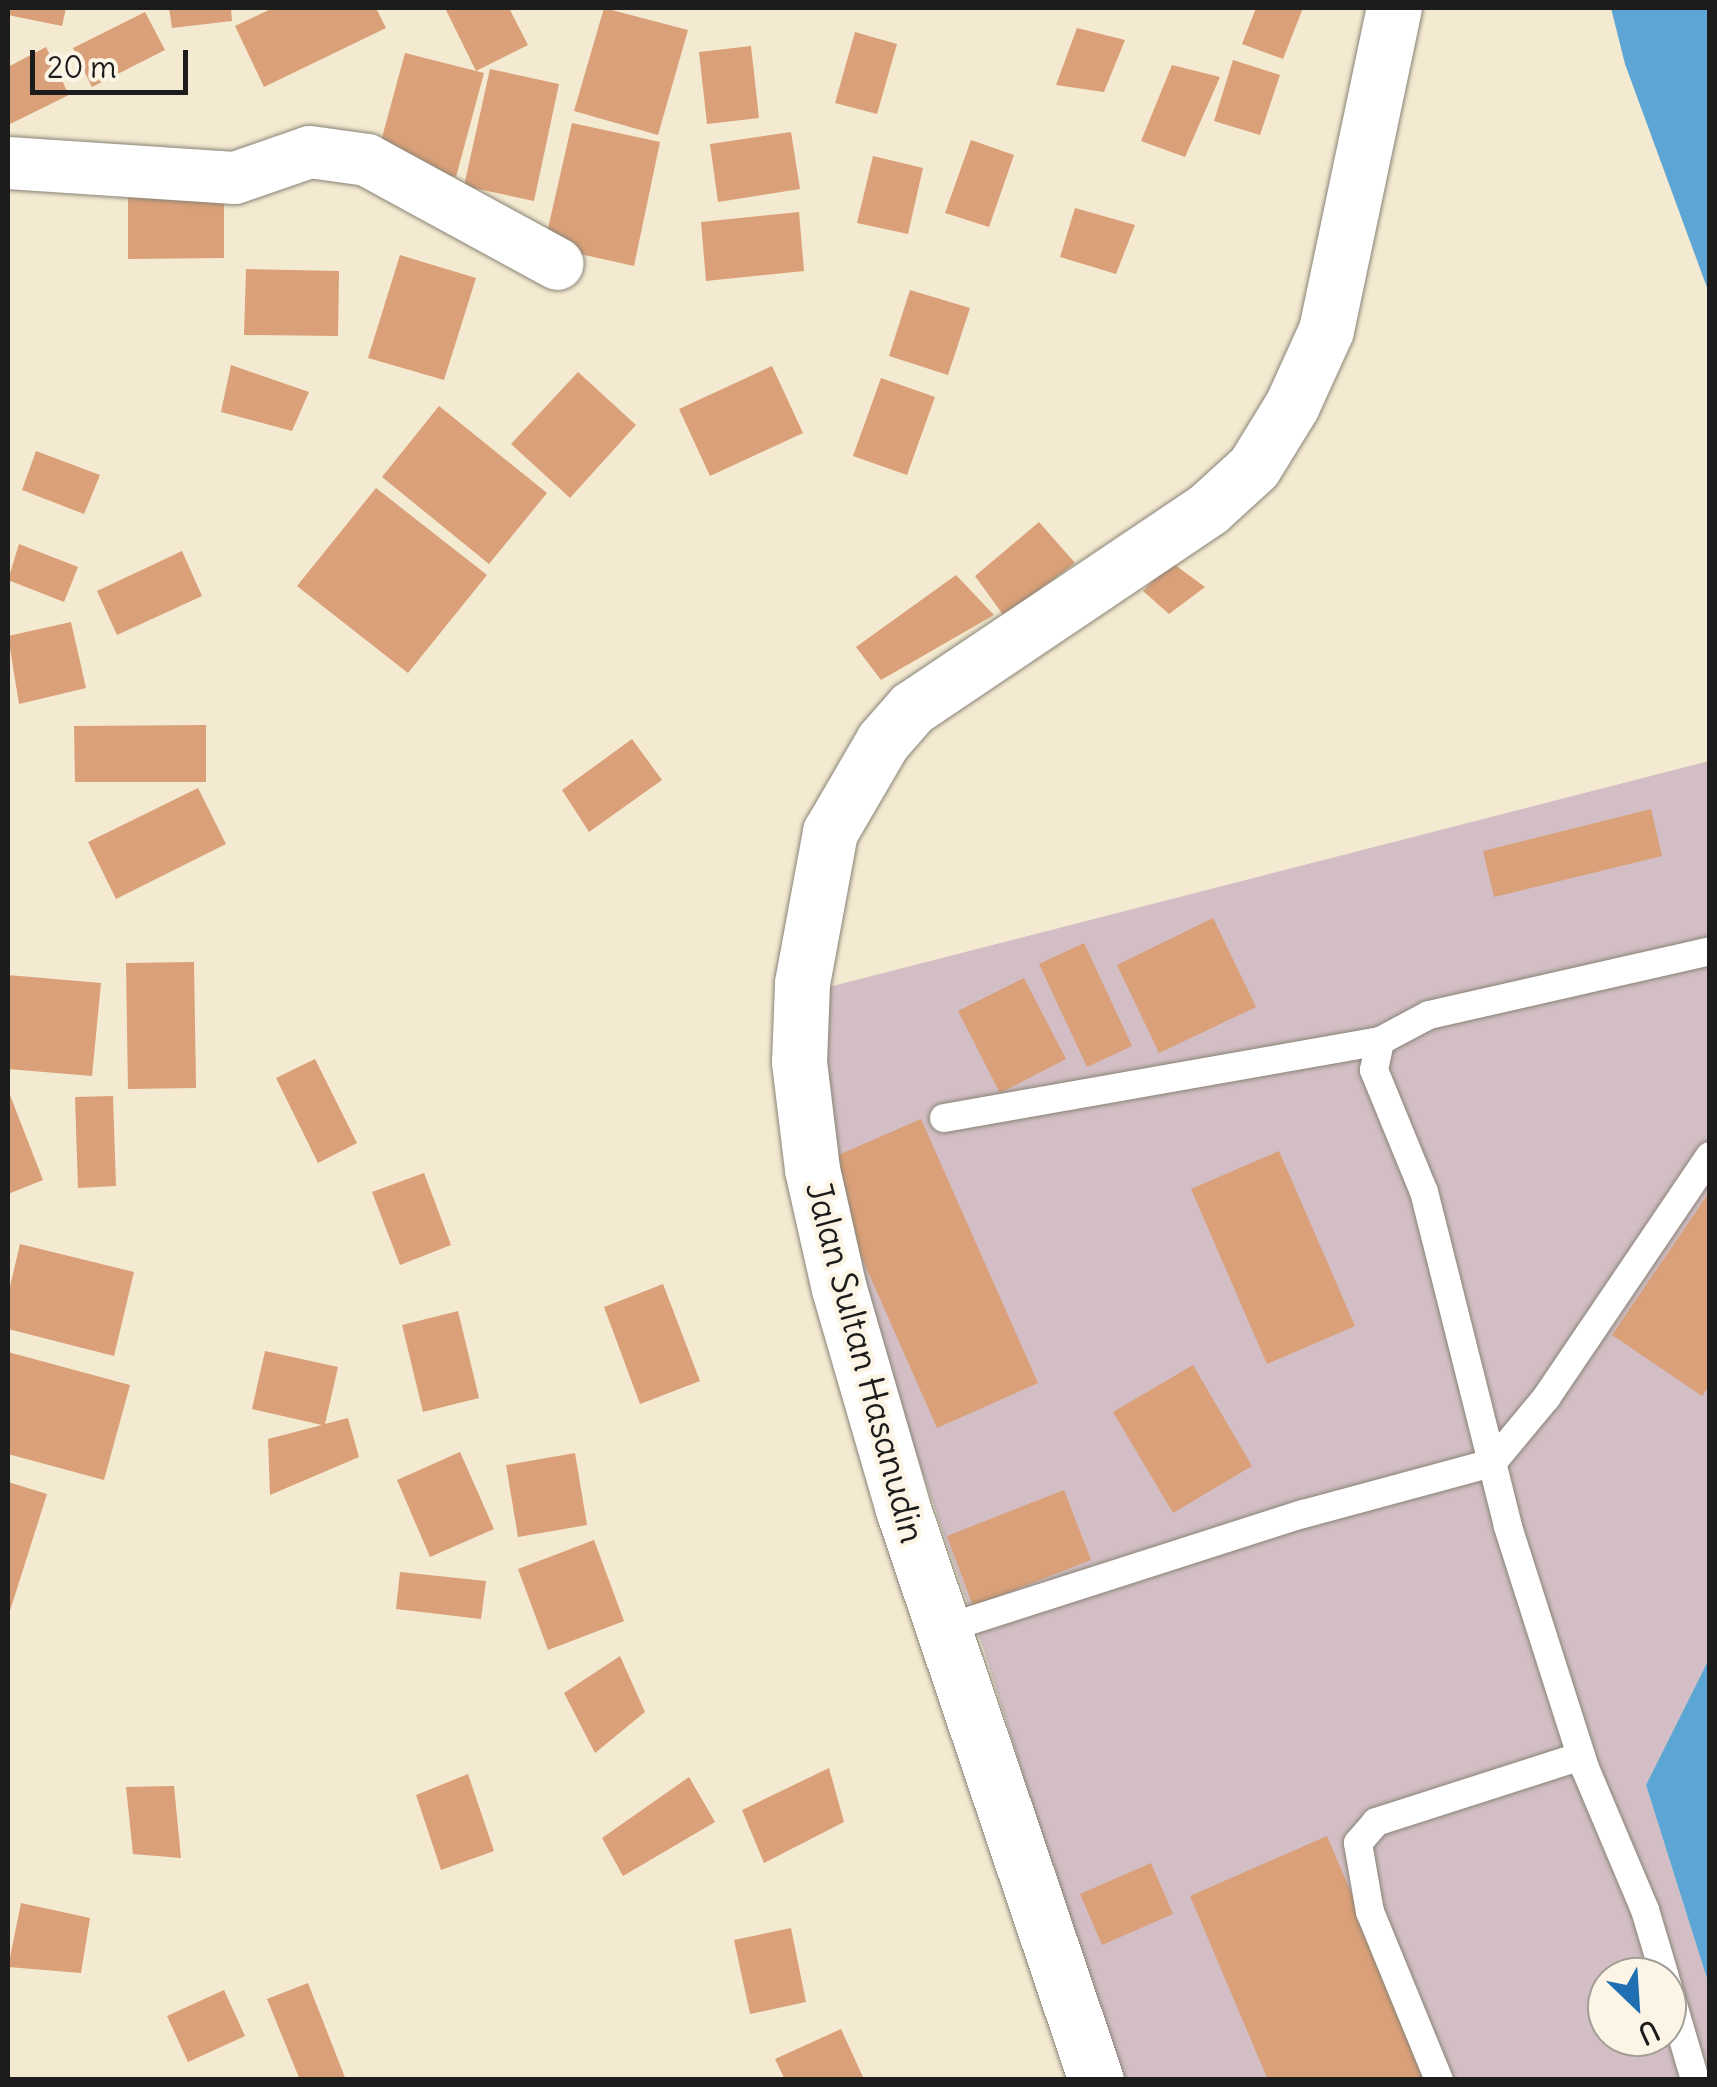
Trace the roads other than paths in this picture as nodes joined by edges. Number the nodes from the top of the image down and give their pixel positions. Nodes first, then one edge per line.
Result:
1 (1394, 8) edge
2 (8, 163) edge
3 (558, 264) dead end
4 (1710, 952) edge
5 (1380, 1041) junction
6 (944, 1118) dead end
7 (1710, 1156) edge
8 (1492, 1463) junction
9 (944, 1629) junction
10 (1581, 1756) junction
11 (1659, 1957) edge
12 (1687, 2053) edge
13 (1096, 2080) edge
14 (1439, 2080) edge
15 (1695, 2080) edge

1 - 9 highway, Jalan Sultan Hasanudin
2 - 3 street
4 - 5 lane
5 - 6 lane
5 - 8 lane
7 - 8 lane
8 - 9 lane
8 - 10 lane
9 - 13 highway, Jalan Sultan Hasanudin
10 - 11 lane
10 - 14 lane
12 - 15 lane

